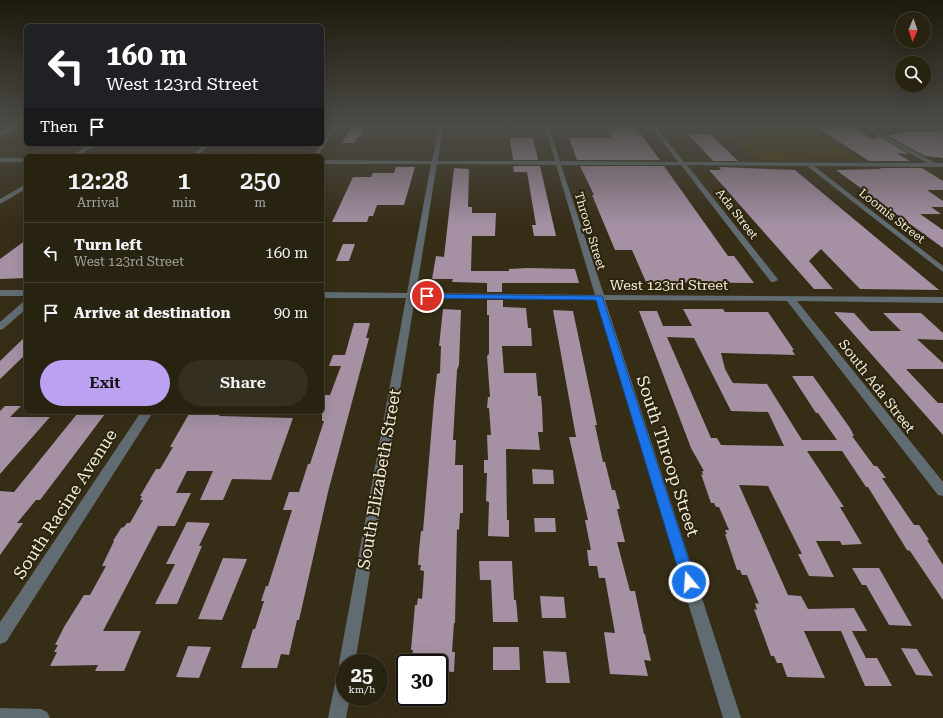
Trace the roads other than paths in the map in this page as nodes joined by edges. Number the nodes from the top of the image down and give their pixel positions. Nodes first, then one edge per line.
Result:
1 (435, 159) edge
2 (557, 159) edge
3 (679, 159) edge
4 (922, 159) edge
5 (0, 160) edge
6 (24, 160) edge
7 (324, 162) edge
8 (434, 162) junction
9 (558, 163) junction
10 (683, 164) junction
11 (808, 164) junction
12 (934, 165) junction
13 (943, 165) edge
14 (943, 170) edge
15 (24, 187) edge
16 (0, 202) edge
17 (943, 270) edge
18 (774, 280) dead end
19 (0, 293) edge
20 (24, 293) edge
21 (324, 295) edge
22 (412, 296) junction
23 (599, 297) junction
24 (790, 299) junction
25 (943, 300) edge
26 (24, 306) edge
27 (0, 327) edge
28 (146, 414) edge
29 (943, 491) edge
30 (0, 636) edge
31 (349, 654) edge
32 (339, 706) edge
33 (0, 717) edge
34 (41, 718) edge
35 (337, 718) edge
36 (732, 718) edge

1 - 8 street, South Elizabeth Street
2 - 9 street, Throop Street
3 - 10 street, Ada Street
4 - 12 street
5 - 6 street
7 - 8 street
8 - 9 street
8 - 22 street, South Elizabeth Street
9 - 10 street
9 - 23 street, Throop Street
10 - 11 street
10 - 18 street, Ada Street
11 - 12 street
11 - 17 street, Loomis Street
12 - 13 street
12 - 14 street
15 - 16 street
19 - 20 street
21 - 22 street, West 123rd Street
22 - 23 street, West 123rd Street
22 - 31 street, South Elizabeth Street
23 - 24 street, West 123rd Street
23 - 36 street, South Throop Street
24 - 25 street, West 123rd Street
24 - 29 street, South Ada Street
26 - 27 street
28 - 30 street, South Racine Avenue
32 - 35 street
33 - 34 street

